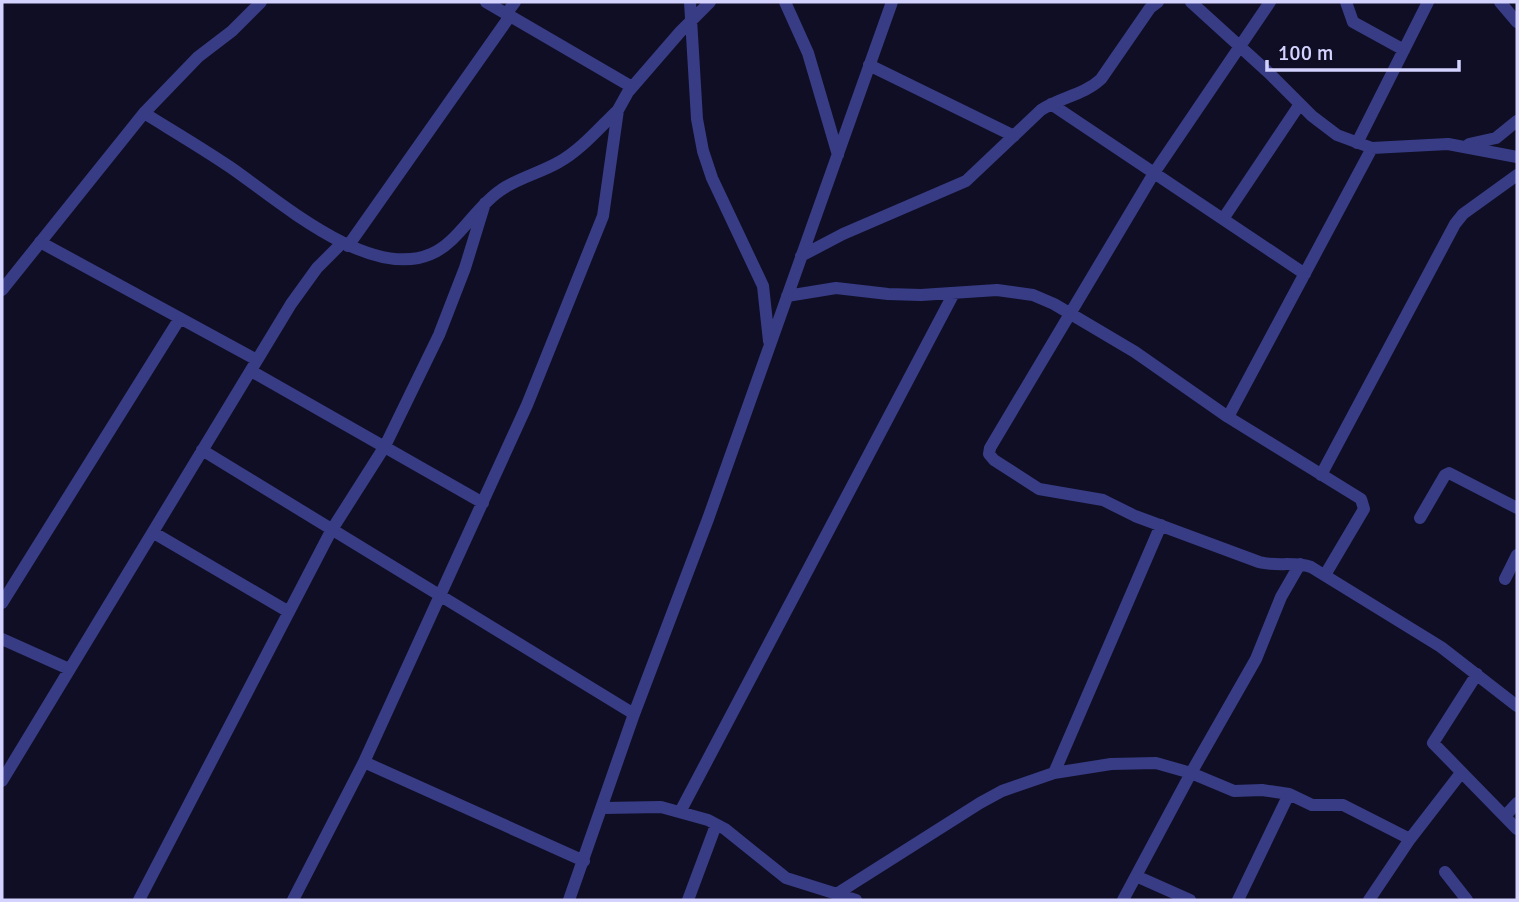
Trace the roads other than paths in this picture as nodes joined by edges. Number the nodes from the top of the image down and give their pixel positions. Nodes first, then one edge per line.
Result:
1 (261, 2) edge
2 (486, 2) edge
3 (515, 2) edge
4 (690, 2) edge
5 (710, 2) edge
6 (785, 2) edge
7 (892, 2) edge
8 (1158, 2) edge
9 (1191, 2) edge
10 (1270, 2) edge
11 (1346, 2) edge
12 (1428, 2) edge
13 (1500, 2) edge
14 (508, 15) junction
15 (692, 19) junction
16 (1517, 22) edge
17 (1240, 45) junction
18 (1404, 50) junction
19 (869, 65) junction
20 (632, 87) junction
21 (1051, 104) junction
22 (1300, 104) junction
23 (618, 110) junction
24 (144, 113) junction
25 (1517, 121) edge
26 (1014, 136) junction
27 (1357, 143) junction
28 (1462, 145) junction
29 (1372, 148) junction
30 (839, 155) junction
31 (1517, 157) edge
32 (1154, 173) junction
33 (1517, 175) edge
34 (485, 203) junction
35 (1223, 219) junction
36 (40, 242) junction
37 (345, 244) junction
38 (801, 256) junction
39 (1305, 274) junction
40 (2, 290) edge
41 (954, 293) junction
42 (787, 296) junction
43 (1070, 314) junction
44 (180, 317) junction
45 (770, 345) junction
46 (254, 365) junction
47 (1228, 417) junction
48 (385, 446) junction
49 (202, 450) junction
50 (1321, 475) junction
51 (483, 503) junction
52 (1517, 508) edge
53 (1420, 518) dead end
54 (1161, 525) junction
55 (331, 531) junction
56 (154, 533) junction
57 (1517, 555) edge
58 (1300, 564) junction
59 (1325, 575) junction
60 (1505, 579) dead end
61 (440, 597) junction
62 (2, 603) edge
63 (289, 612) junction
64 (2, 639) edge
65 (69, 669) junction
66 (1477, 674) junction
67 (1517, 706) edge
68 (635, 714) junction
69 (363, 762) junction
70 (1054, 773) junction
71 (1191, 773) junction
72 (1461, 773) junction
73 (2, 781) edge
74 (1289, 794) junction
75 (1517, 803) edge
76 (603, 808) junction
77 (680, 812) junction
78 (1504, 817) junction
79 (716, 825) junction
80 (1517, 829) edge
81 (1410, 839) junction
82 (584, 861) junction
83 (1445, 872) dead end
84 (1136, 876) junction
85 (838, 893) junction
86 (139, 900) edge
87 (293, 900) edge
88 (569, 900) edge
89 (688, 900) edge
90 (856, 900) edge
91 (1123, 900) edge
92 (1190, 900) edge
93 (1238, 900) edge
94 (1369, 900) edge
95 (1467, 900) edge

1 - 24 street
2 - 14 street
3 - 14 street
4 - 15 street
5 - 15 street
6 - 30 street
7 - 19 street
8 - 21 street
9 - 17 street
10 - 17 street
11 - 18 street
12 - 18 street
13 - 16 street
14 - 20 street
14 - 37 street
15 - 20 street
15 - 45 street
17 - 22 street
17 - 32 street
18 - 27 street
19 - 26 street
19 - 30 street
20 - 23 street
21 - 26 street
21 - 32 street
22 - 27 street
22 - 35 street
23 - 34 street
23 - 51 street
24 - 36 street
24 - 37 street
25 - 28 street
26 - 38 street
27 - 29 street
28 - 29 street
28 - 31 street
29 - 39 street
30 - 38 street
32 - 35 street
32 - 43 street
33 - 50 street
34 - 37 street
34 - 48 street
35 - 39 street
36 - 40 street
36 - 44 street
37 - 46 street
38 - 42 street
39 - 47 street
41 - 42 street
41 - 43 street
41 - 77 street
42 - 45 street
43 - 47 street
43 - 54 street
44 - 46 street
44 - 62 street
45 - 68 street
46 - 48 street
46 - 49 street
47 - 50 street
48 - 51 street
48 - 55 street
49 - 55 street
49 - 56 street
50 - 59 street
51 - 61 street
52 - 53 street
54 - 58 street
54 - 70 street
55 - 61 street
55 - 63 street
56 - 63 street
56 - 65 street
57 - 60 street
58 - 59 street
58 - 71 street
59 - 66 street
61 - 68 street
61 - 69 street
63 - 86 street
64 - 65 street
65 - 73 street
66 - 67 street
66 - 72 street
68 - 76 street
69 - 82 street
69 - 87 street
70 - 71 street
70 - 85 street
71 - 74 street
71 - 84 street
72 - 78 street
72 - 81 street
74 - 81 street
74 - 93 street
75 - 78 street
76 - 77 street
76 - 82 street
77 - 79 street
78 - 80 street
79 - 85 street
79 - 89 street
81 - 94 street
82 - 88 street
83 - 95 street
84 - 91 street
84 - 92 street
85 - 90 street

